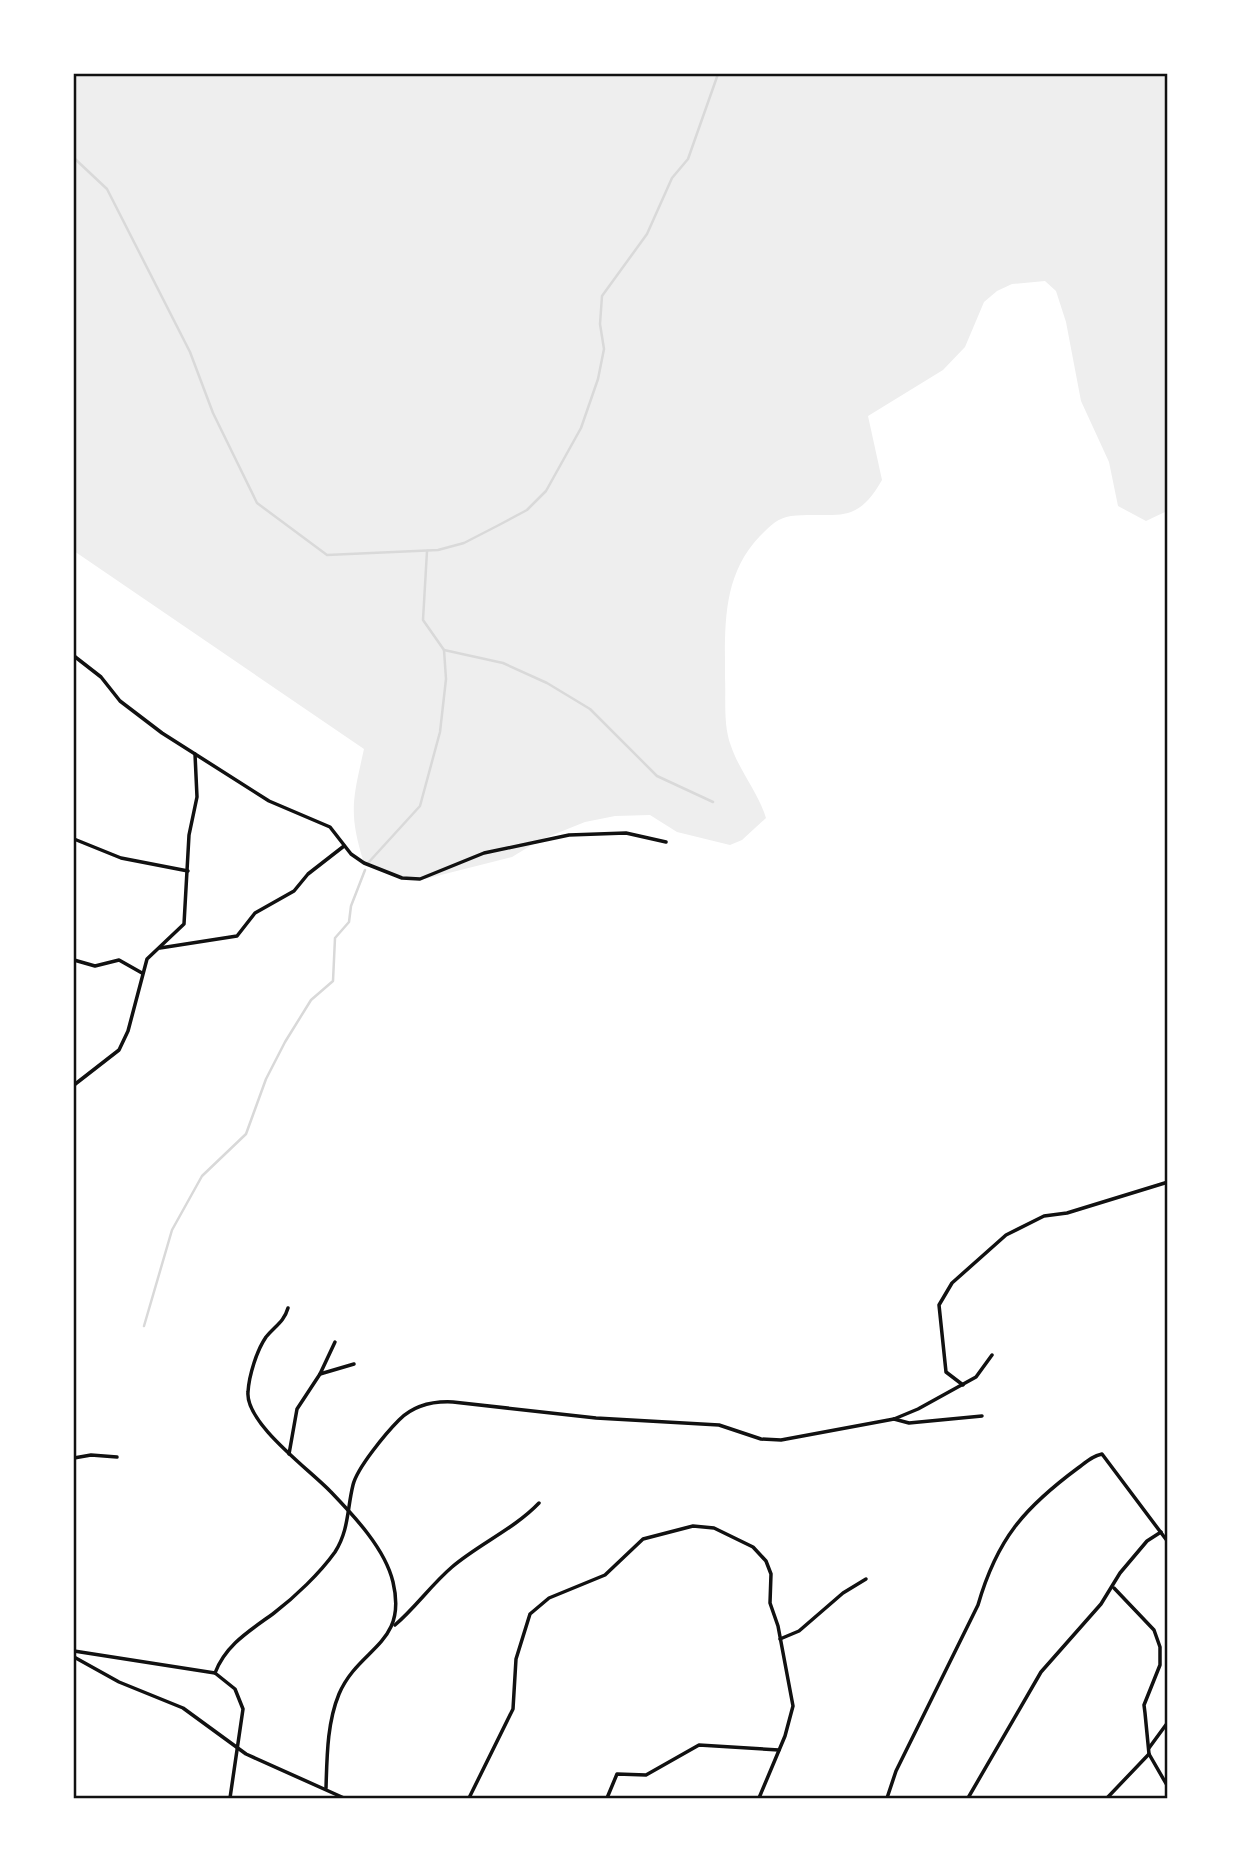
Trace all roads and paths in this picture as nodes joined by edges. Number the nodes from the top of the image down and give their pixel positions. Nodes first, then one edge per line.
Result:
1 (74, 656) edge
2 (195, 754) junction
3 (74, 838) edge
4 (666, 842) dead end
5 (83, 844) junction
6 (344, 846) junction
7 (75, 847) edge
8 (187, 871) junction
9 (1167, 927) edge
10 (1167, 933) edge
11 (158, 948) junction
12 (74, 960) edge
13 (142, 973) junction
14 (74, 1085) edge
15 (1167, 1182) edge
16 (289, 1308) dead end
17 (335, 1342) dead end
18 (992, 1356) dead end
19 (354, 1364) dead end
20 (320, 1374) junction
21 (963, 1385) junction
22 (982, 1416) dead end
23 (894, 1419) junction
24 (289, 1454) junction
25 (117, 1457) dead end
26 (74, 1458) edge
27 (539, 1503) dead end
28 (350, 1514) junction
29 (1161, 1532) junction
30 (1167, 1539) edge
31 (866, 1579) dead end
32 (1114, 1588) junction
33 (395, 1625) junction
34 (780, 1639) junction
35 (74, 1651) edge
36 (74, 1657) edge
37 (215, 1673) junction
38 (1167, 1722) edge
39 (236, 1748) junction
40 (1149, 1748) junction
41 (779, 1750) junction
42 (1149, 1754) junction
43 (1167, 1787) edge
44 (326, 1788) junction
45 (230, 1798) edge
46 (344, 1798) edge
47 (469, 1798) edge
48 (607, 1798) edge
49 (759, 1798) edge
50 (887, 1798) edge
51 (968, 1798) edge
52 (1107, 1798) edge

1 - 2 street
2 - 6 street
2 - 8 street
3 - 5 street
4 - 6 street
5 - 7 street
5 - 8 street
6 - 11 street
8 - 11 street
9 - 10 street
11 - 13 street
12 - 13 street
13 - 14 street
15 - 21 street
16 - 24 street
17 - 20 street
18 - 21 street
19 - 20 street
20 - 24 street
21 - 23 street
22 - 23 street
23 - 28 street
24 - 28 street
25 - 26 street
27 - 33 street
28 - 33 street
28 - 37 street
29 - 30 street
29 - 32 street
29 - 50 street
31 - 34 street
32 - 40 street
32 - 51 street
33 - 44 street
34 - 41 street
34 - 47 street
35 - 37 street
36 - 39 street
37 - 39 street
38 - 40 street
39 - 44 street
39 - 45 street
40 - 42 street
41 - 48 street
41 - 49 street
42 - 43 street
42 - 52 street
44 - 46 street

